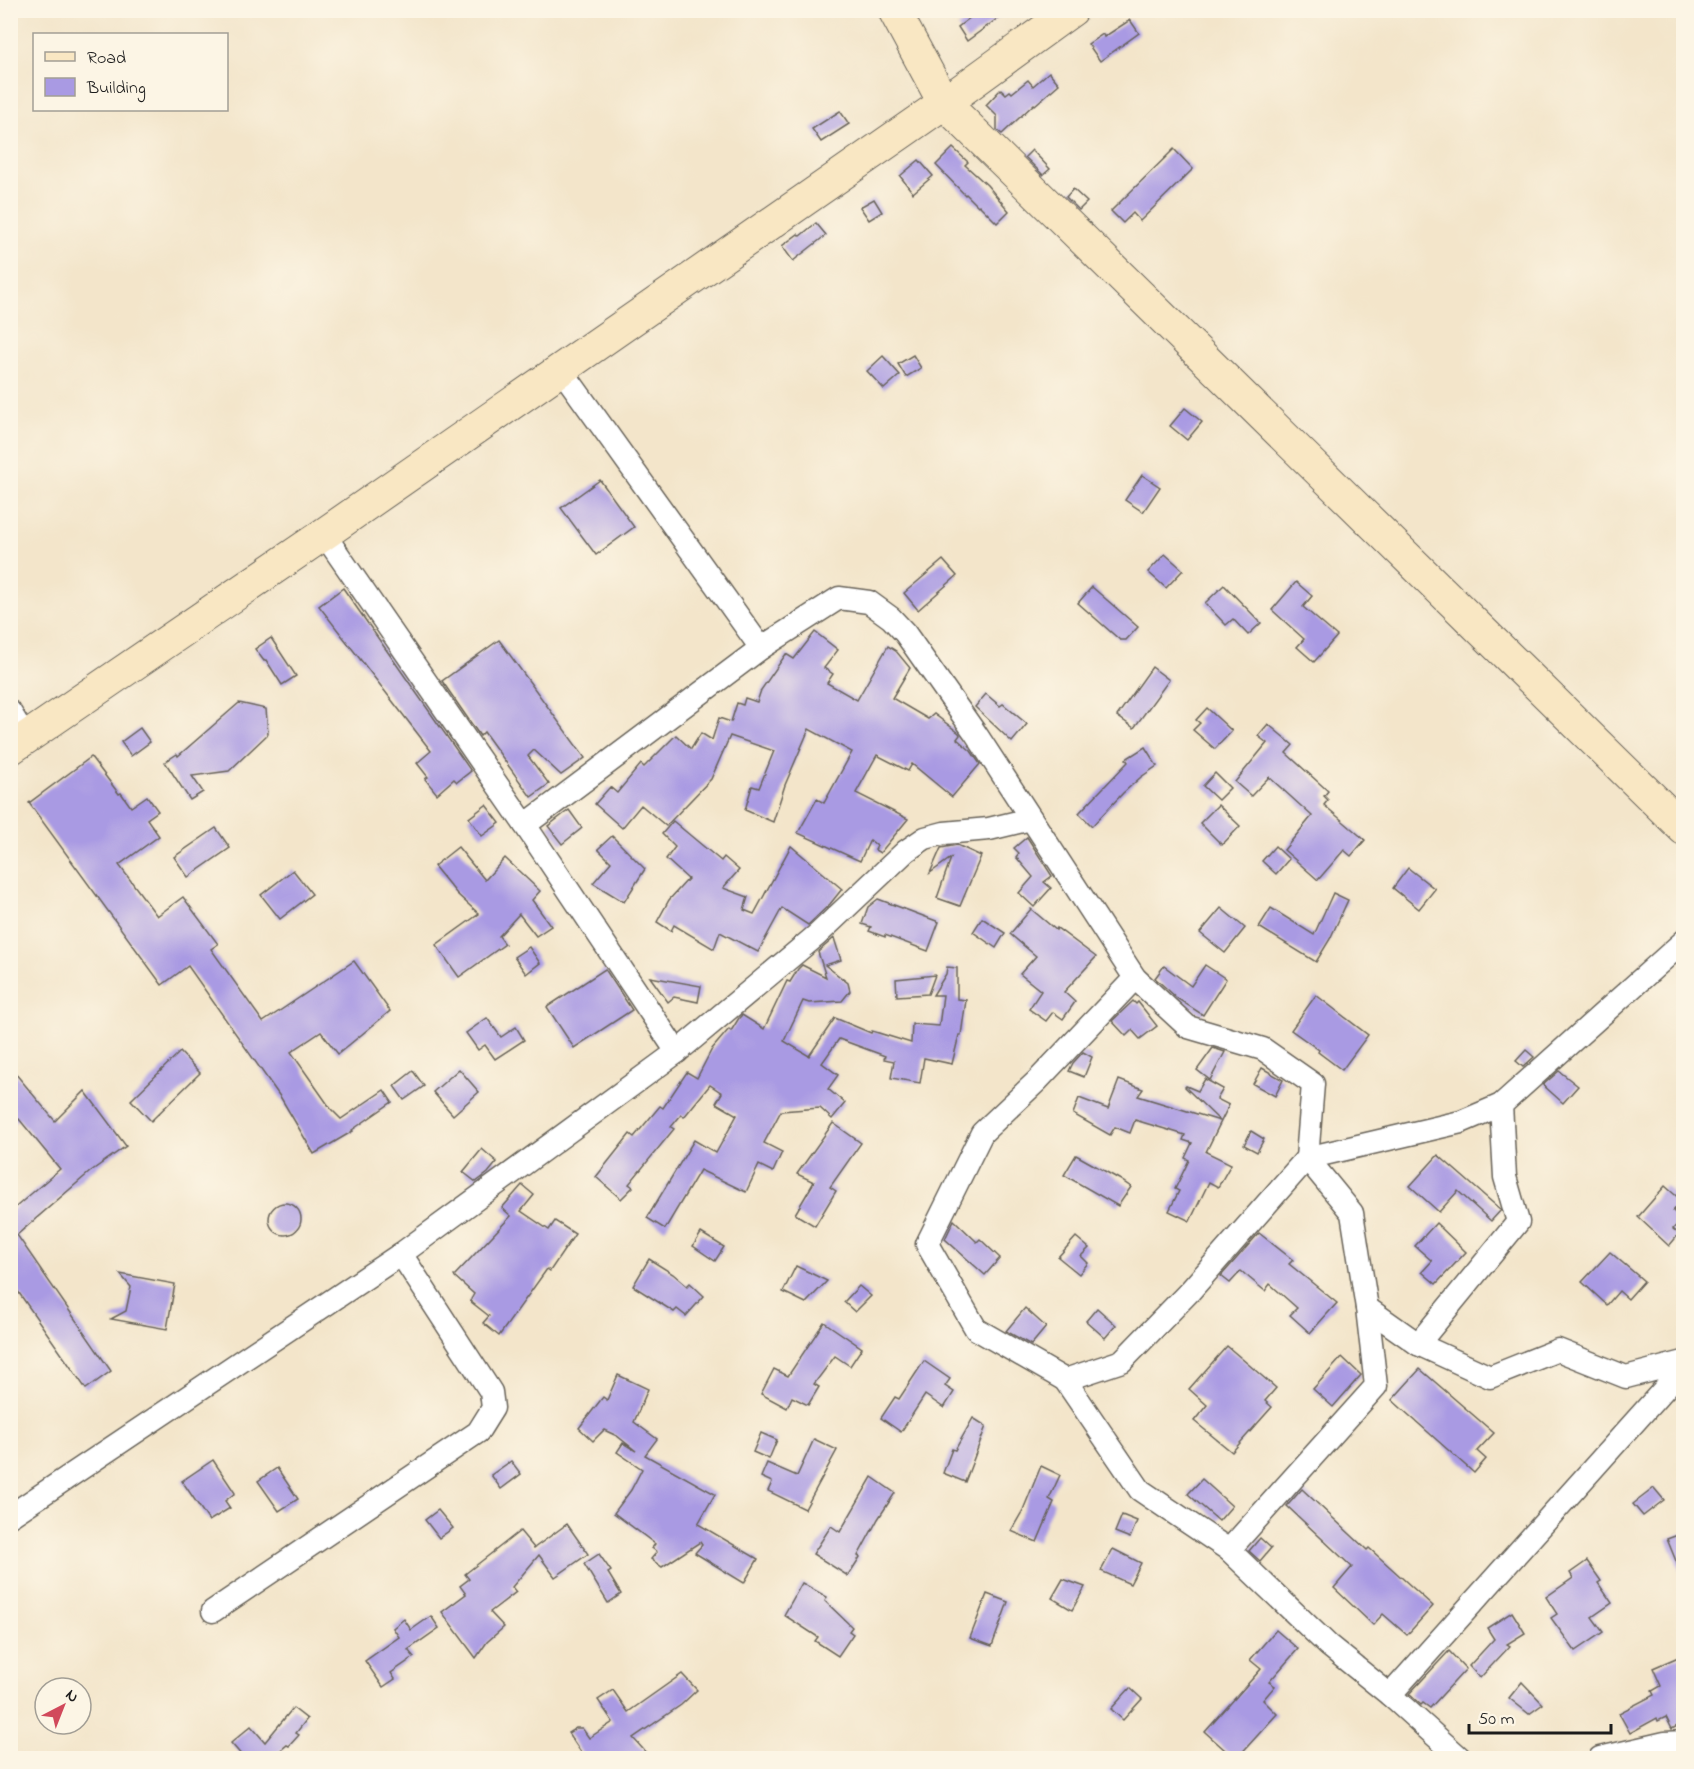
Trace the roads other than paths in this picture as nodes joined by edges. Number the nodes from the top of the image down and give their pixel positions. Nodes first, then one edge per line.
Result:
1 (894, 10) edge
2 (1072, 10) edge
3 (944, 103) junction
4 (560, 368) junction
5 (324, 534) junction
6 (761, 648) junction
7 (10, 712) edge
8 (18, 744) edge
9 (1031, 819) junction
10 (525, 825) junction
11 (1683, 829) edge
12 (1683, 941) edge
13 (1135, 978) junction
14 (677, 1052) junction
15 (1501, 1105) junction
16 (1307, 1158) junction
17 (401, 1254) junction
18 (1367, 1308) junction
19 (1418, 1344) junction
20 (1683, 1364) edge
21 (1065, 1380) junction
22 (10, 1516) edge
23 (1229, 1550) junction
24 (213, 1611) dead end
25 (1390, 1695) junction
26 (1683, 1742) edge
27 (1460, 1758) edge
28 (1600, 1758) edge

1 - 3 main road
2 - 3 main road
3 - 4 main road
3 - 11 main road
4 - 5 main road
4 - 6 street
5 - 8 main road
5 - 10 street
6 - 9 street
6 - 10 street
7 - 8 street
9 - 13 street
9 - 14 street
10 - 14 street
12 - 15 street
13 - 16 street
13 - 21 street
14 - 17 street
15 - 16 street
15 - 19 street
16 - 18 street
16 - 21 street
17 - 22 street
17 - 24 street
18 - 19 street
18 - 23 street
19 - 20 street
20 - 25 street
21 - 23 street
23 - 25 street
25 - 27 street
26 - 28 street

